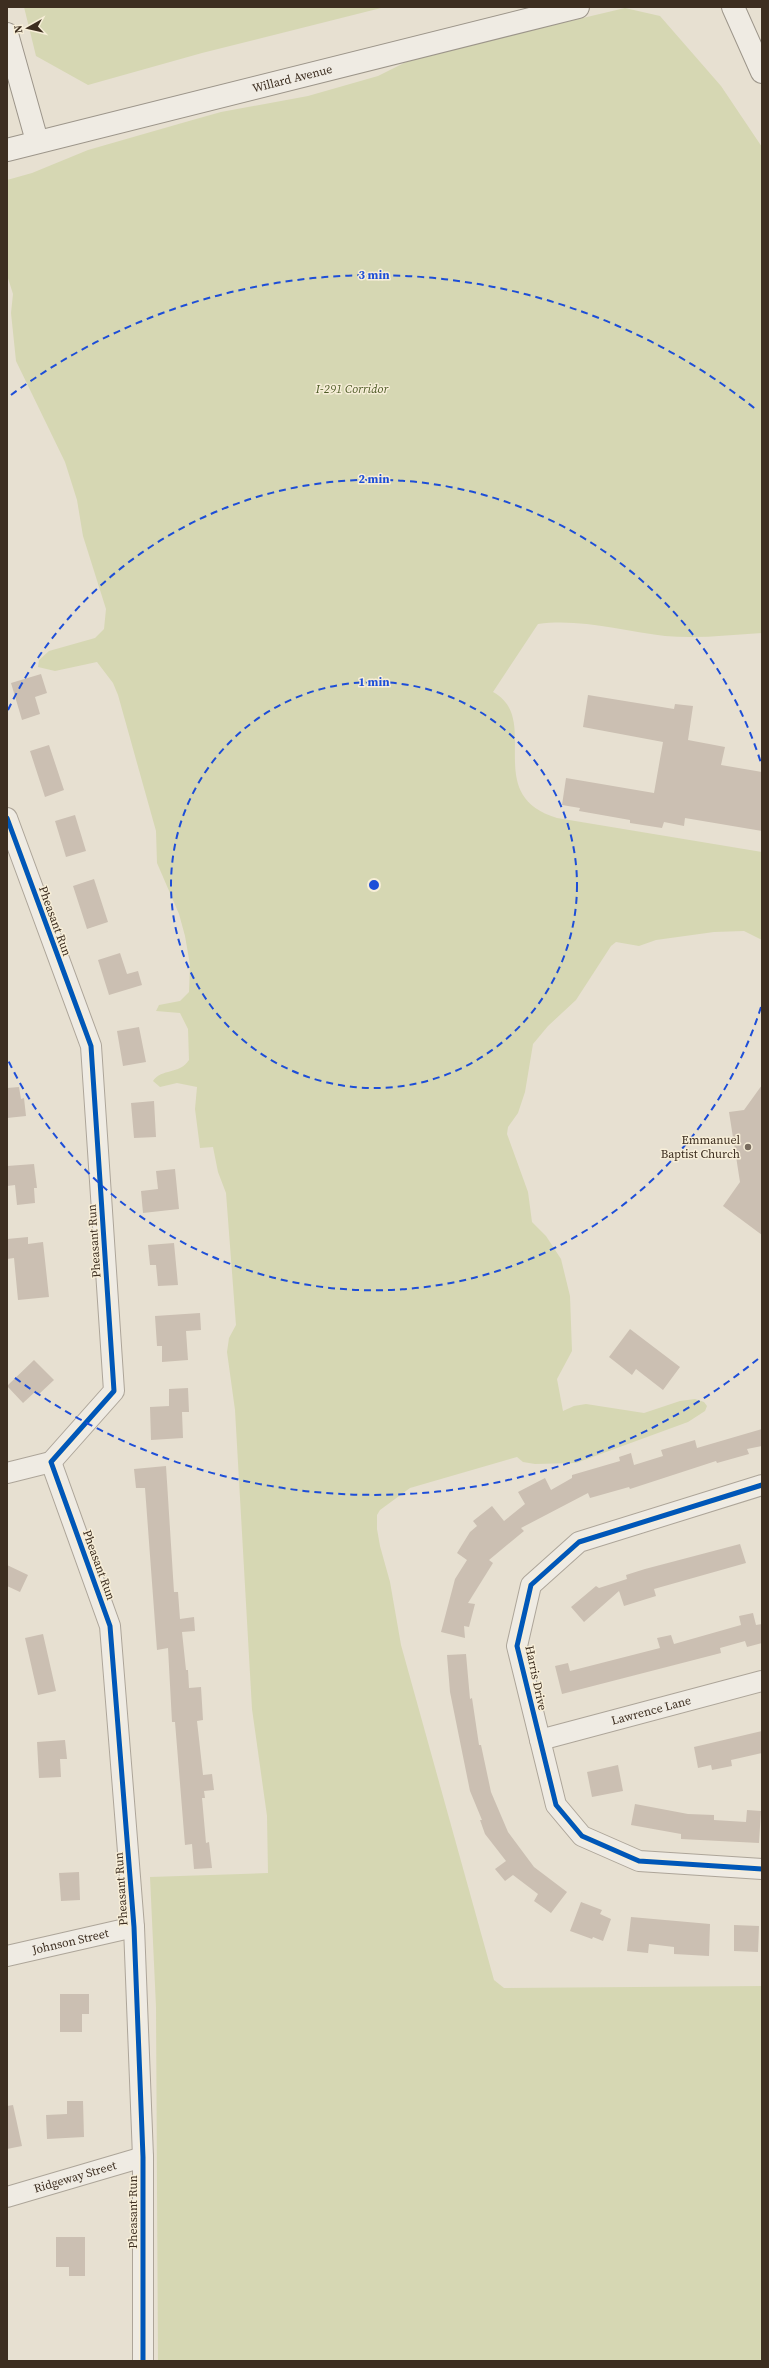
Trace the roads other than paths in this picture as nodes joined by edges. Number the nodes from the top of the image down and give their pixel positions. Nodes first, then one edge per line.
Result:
1 (578, 7) edge
2 (733, 7) edge
3 (7, 34) edge
4 (762, 72) edge
5 (37, 141) junction
6 (7, 150) edge
7 (7, 818) edge
8 (51, 1462) junction
9 (7, 1473) edge
10 (762, 1485) edge
11 (762, 1681) edge
12 (540, 1740) junction
13 (762, 1869) edge
14 (134, 1927) junction
15 (7, 1956) edge
16 (143, 2157) junction
17 (7, 2197) edge
18 (143, 2361) edge

1 - 5 main road, Willard Avenue
2 - 4 main road
3 - 5 main road
5 - 6 main road, Willard Avenue
7 - 8 street, Pheasant Run
8 - 9 street
8 - 14 street, Pheasant Run
10 - 12 street, Harris Drive
11 - 12 street, Lawrence Lane
12 - 13 street, Harris Drive
14 - 15 street, Johnson Street
14 - 16 street, Pheasant Run
16 - 17 street, Ridgeway Street
16 - 18 street, Pheasant Run

